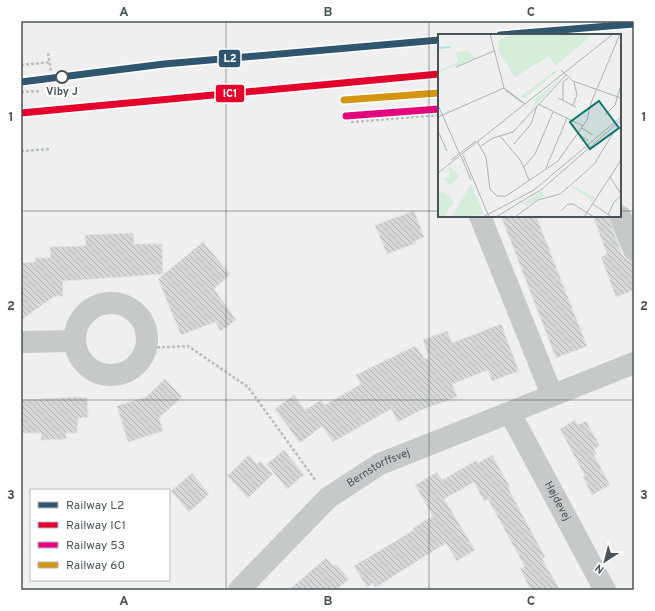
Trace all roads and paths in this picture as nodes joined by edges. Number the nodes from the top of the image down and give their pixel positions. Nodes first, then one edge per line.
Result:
1 (48, 53) dead end
2 (50, 62) junction
3 (21, 66) edge
4 (51, 71) dead end
5 (40, 91) dead end
6 (21, 92) edge
7 (438, 115) edge
8 (351, 122) dead end
9 (51, 149) dead end
10 (21, 151) edge
11 (480, 217) edge
12 (620, 217) edge
13 (634, 250) edge
14 (74, 341) junction
15 (21, 342) edge
16 (147, 348) junction
17 (634, 363) edge
18 (552, 395) junction
19 (510, 413) junction
20 (328, 498) junction
21 (239, 590) edge
22 (605, 590) edge

1 - 2 path
2 - 3 path
2 - 4 path
5 - 6 path
7 - 8 path
9 - 10 path
11 - 18 street
12 - 13 street
14 - 15 street
14 - 16 street
14 - 16 street
16 - 20 path
17 - 18 street, Bernstorffsvej
18 - 19 street, Bernstorffsvej
19 - 20 street, Bernstorffsvej
19 - 22 street, Højdevej
20 - 21 street, Bernstorffsvej

